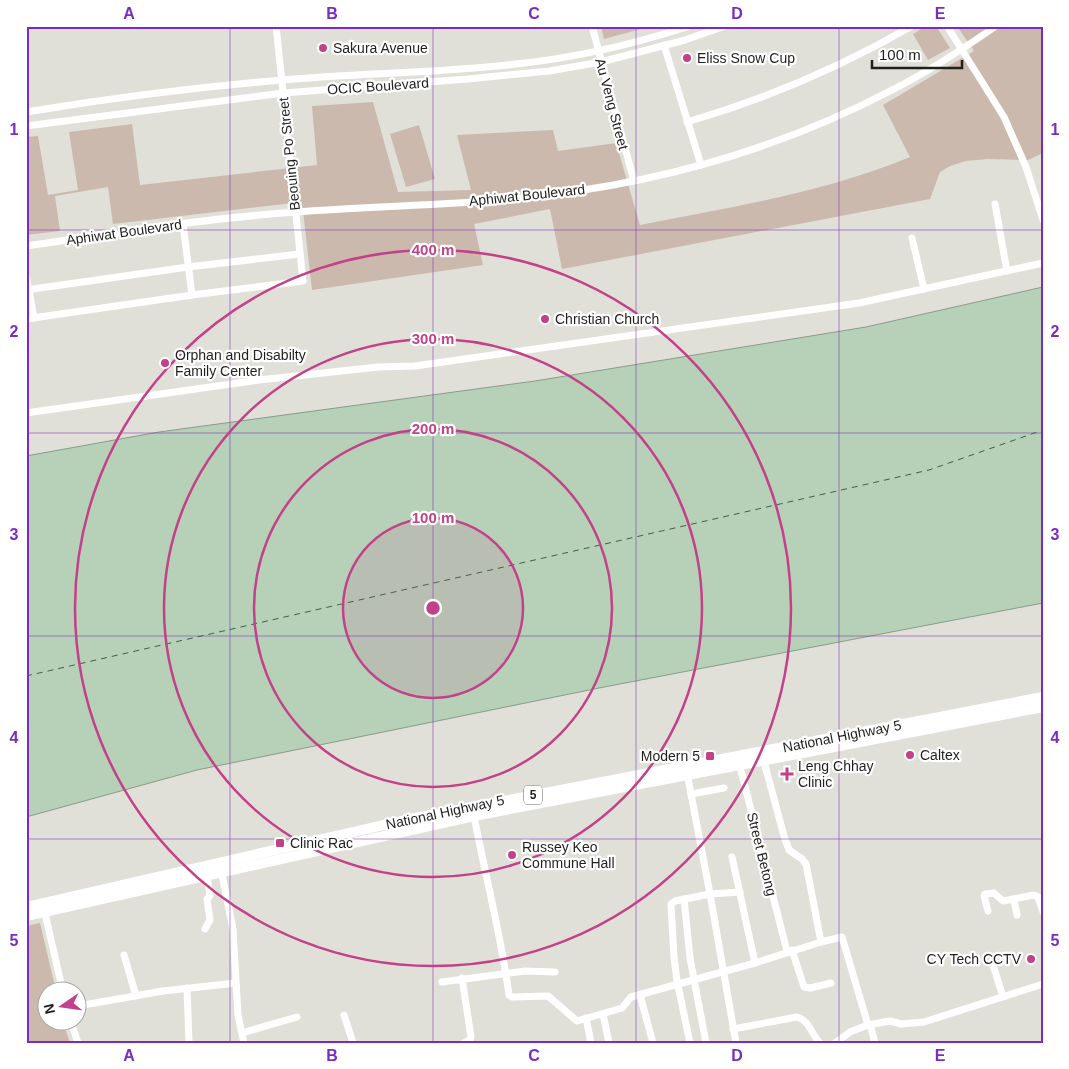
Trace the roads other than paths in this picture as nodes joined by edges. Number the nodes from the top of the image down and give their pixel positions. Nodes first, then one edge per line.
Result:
1 (276, 26) edge
2 (592, 26) edge
3 (690, 26) edge
4 (726, 26) edge
5 (912, 26) edge
6 (947, 26) edge
7 (996, 26) edge
8 (664, 45) junction
9 (962, 49) junction
10 (598, 51) junction
11 (601, 62) junction
12 (281, 80) junction
13 (283, 93) junction
14 (26, 112) edge
15 (687, 122) junction
16 (26, 126) edge
17 (701, 165) junction
18 (634, 182) junction
19 (995, 204) dead end
20 (296, 212) junction
21 (1043, 220) edge
22 (183, 224) junction
23 (912, 238) dead end
24 (26, 246) edge
25 (300, 254) junction
26 (1043, 263) edge
27 (188, 267) junction
28 (1007, 271) junction
29 (26, 275) edge
30 (924, 289) junction
31 (28, 290) edge
32 (192, 295) junction
33 (30, 319) edge
34 (26, 413) edge
35 (1043, 697) edge
36 (1043, 707) edge
37 (762, 756) junction
38 (739, 760) junction
39 (686, 770) junction
40 (724, 788) dead end
41 (691, 794) junction
42 (474, 816) junction
43 (732, 857) dead end
44 (220, 867) junction
45 (206, 876) junction
46 (740, 892) junction
47 (710, 894) junction
48 (684, 899) junction
49 (1014, 900) junction
50 (26, 907) edge
51 (44, 908) junction
52 (988, 911) dead end
53 (1043, 912) edge
54 (1017, 915) dead end
55 (26, 916) edge
56 (205, 929) dead end
57 (821, 942) junction
58 (789, 951) junction
59 (124, 955) dead end
60 (992, 962) dead end
61 (755, 963) junction
62 (555, 972) dead end
63 (723, 972) junction
64 (507, 973) junction
65 (462, 978) junction
66 (694, 980) junction
67 (61, 982) edge
68 (442, 982) dead end
69 (236, 983) junction
70 (831, 983) dead end
71 (1043, 984) edge
72 (678, 985) junction
73 (186, 988) junction
74 (640, 995) junction
75 (136, 996) junction
76 (1003, 997) junction
77 (88, 1004) edge
78 (603, 1014) junction
79 (344, 1015) dead end
80 (297, 1017) dead end
81 (586, 1018) junction
82 (869, 1024) junction
83 (733, 1029) junction
84 (242, 1033) junction
85 (463, 1042) edge
86 (189, 1043) edge
87 (244, 1043) edge
88 (352, 1043) edge
89 (591, 1043) edge
90 (609, 1043) edge
91 (653, 1043) edge
92 (690, 1043) edge
93 (706, 1043) edge
94 (736, 1043) edge
95 (820, 1043) edge
96 (835, 1043) edge
97 (875, 1043) edge

1 - 12 street, Beouing Po Street
2 - 10 street, Au Veng Street
3 - 10 street, OCIC Boulevard
4 - 8 street, OCIC Boulevard
5 - 15 street
6 - 9 street
7 - 9 street, Aphiwat Boulevard
8 - 11 street, OCIC Boulevard
8 - 15 street
9 - 17 street, Aphiwat Boulevard
9 - 21 street
10 - 11 street, Au Veng Street
10 - 12 street, OCIC Boulevard
11 - 13 street, OCIC Boulevard
11 - 18 street, Au Veng Street
12 - 13 street, Beouing Po Street
12 - 14 street, OCIC Boulevard
13 - 16 street, OCIC Boulevard
13 - 20 street, Beouing Po Street
15 - 17 street
17 - 18 street, Aphiwat Boulevard
18 - 20 street, Aphiwat Boulevard
19 - 28 street
20 - 22 street, Aphiwat Boulevard
20 - 25 street, Beouing Po Street
22 - 24 street, Aphiwat Boulevard
22 - 27 street
23 - 30 street
25 - 27 street
25 - 32 street, Beouing Po Street
26 - 28 street
27 - 31 street
27 - 32 street
28 - 30 street
29 - 31 street
30 - 34 street
31 - 33 street
32 - 33 street
35 - 37 highway, National Highway 5 / 5
36 - 37 highway, National Highway 5 / 5
37 - 38 highway, National Highway 5 / 5
37 - 57 street
38 - 39 highway, National Highway 5 / 5
38 - 58 street, Street Betong
39 - 41 street
39 - 42 highway, National Highway 5 / 5
39 - 44 highway, National Highway 5 / 5
40 - 41 street
41 - 47 street
42 - 44 highway, National Highway 5 / 5
42 - 64 street
43 - 46 street
44 - 45 highway, National Highway 5 / 5
44 - 51 highway, National Highway 5 / 5
44 - 69 street
45 - 51 highway, National Highway 5 / 5
45 - 56 street
46 - 47 street
46 - 61 street
47 - 48 street
47 - 63 street
48 - 66 street
48 - 72 street
49 - 52 street
49 - 53 street
49 - 54 street
50 - 51 highway, National Highway 5 / 5
51 - 55 highway, National Highway 5 / 5
51 - 67 street
57 - 58 street
57 - 82 street
58 - 61 street
58 - 70 street, Street Betong
59 - 75 street
60 - 76 street
61 - 63 street
62 - 64 street
63 - 66 street
63 - 83 street
64 - 65 street
64 - 81 street
65 - 68 street
65 - 85 street
66 - 72 street
66 - 93 street
69 - 73 street
69 - 84 street
71 - 76 street
72 - 74 street
72 - 92 street
73 - 75 street
73 - 86 street
74 - 78 street
74 - 91 street
75 - 77 street
76 - 82 street
78 - 81 street
78 - 90 street
79 - 88 street
80 - 84 street
81 - 89 street
82 - 96 street
82 - 97 street
83 - 94 street
83 - 95 street
84 - 87 street

